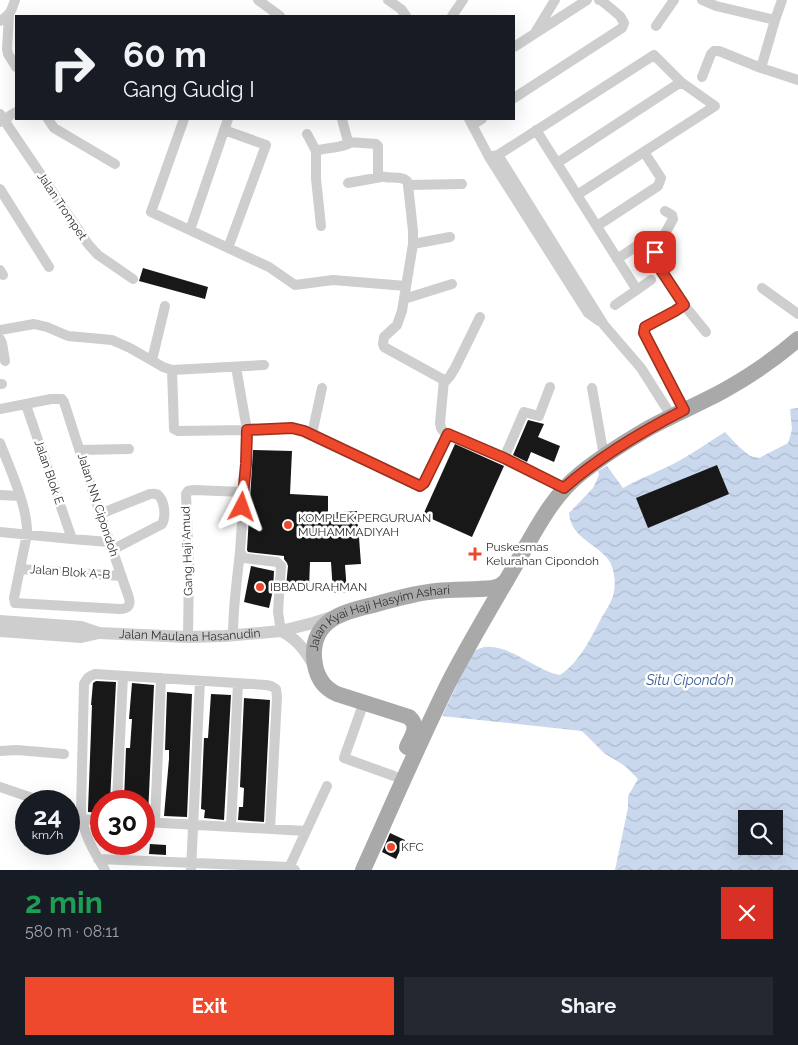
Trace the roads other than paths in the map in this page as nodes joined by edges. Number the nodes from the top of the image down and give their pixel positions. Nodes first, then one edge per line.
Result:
1 (15, 0) edge
2 (258, 0) edge
3 (388, 0) edge
4 (408, 0) edge
5 (463, 0) edge
6 (555, 0) edge
7 (587, 0) edge
8 (599, 0) edge
9 (674, 0) edge
10 (702, 0) edge
11 (782, 0) edge
12 (404, 13) edge
13 (279, 15) edge
14 (453, 15) edge
15 (4, 18) edge
16 (775, 20) junction
17 (656, 26) dead end
18 (534, 34) junction
19 (515, 46) edge
20 (15, 65) edge
21 (761, 68) junction
22 (702, 77) dead end
23 (798, 80) edge
24 (681, 82) junction
25 (515, 97) edge
26 (15, 112) edge
27 (1, 119) edge
28 (49, 120) edge
29 (184, 120) edge
30 (228, 120) edge
31 (342, 120) edge
32 (471, 122) edge
33 (224, 130) junction
34 (536, 130) junction
35 (307, 134) dead end
36 (350, 143) junction
37 (316, 151) junction
38 (644, 152) junction
39 (493, 156) junction
40 (557, 163) junction
41 (115, 164) dead end
42 (381, 177) junction
43 (348, 183) dead end
44 (462, 184) dead end
45 (408, 185) junction
46 (0, 190) edge
47 (577, 195) junction
48 (665, 211) dead end
49 (321, 226) dead end
50 (597, 226) junction
51 (190, 230) junction
52 (450, 237) dead end
53 (650, 238) dead end
54 (413, 244) junction
55 (228, 248) junction
56 (617, 259) junction
57 (49, 267) dead end
58 (132, 280) dead end
59 (650, 280) dead end
60 (452, 284) dead end
61 (406, 286) junction
62 (762, 288) dead end
63 (637, 290) junction
64 (404, 298) junction
65 (615, 304) dead end
66 (684, 305) junction
67 (165, 306) dead end
68 (798, 314) edge
69 (480, 317) dead end
70 (0, 330) edge
71 (706, 332) dead end
72 (0, 339) edge
73 (798, 339) edge
74 (152, 360) junction
75 (5, 361) dead end
76 (264, 365) dead end
77 (236, 367) junction
78 (172, 370) junction
79 (444, 383) junction
80 (550, 387) dead end
81 (322, 388) dead end
82 (592, 388) dead end
83 (26, 404) junction
84 (0, 409) edge
85 (678, 414) junction
86 (247, 430) junction
87 (312, 434) junction
88 (448, 434) junction
89 (0, 443) edge
90 (129, 449) dead end
91 (80, 450) junction
92 (604, 456) junction
93 (504, 458) junction
94 (564, 488) junction
95 (243, 492) junction
96 (0, 495) edge
97 (20, 496) junction
98 (100, 514) junction
99 (0, 532) edge
100 (28, 534) junction
101 (72, 539) junction
102 (111, 546) junction
103 (240, 552) junction
104 (20, 569) junction
105 (121, 576) junction
106 (506, 582) junction
107 (484, 589) junction
108 (82, 608) junction
109 (489, 608) junction
110 (342, 613) junction
111 (0, 621) edge
112 (0, 631) edge
113 (188, 631) junction
114 (281, 631) junction
115 (81, 632) junction
116 (233, 635) junction
117 (316, 671) junction
118 (123, 676) junction
119 (161, 678) junction
120 (200, 681) junction
121 (238, 683) junction
122 (449, 684) junction
123 (364, 702) junction
124 (407, 715) junction
125 (0, 751) edge
126 (64, 754) dead end
127 (394, 776) junction
128 (327, 786) dead end
129 (0, 787) edge
130 (118, 790) edge
131 (15, 792) edge
132 (81, 819) junction
133 (90, 819) edge
134 (155, 823) joint
135 (193, 825) junction
136 (231, 827) junction
137 (270, 829) junction
138 (306, 831) junction
139 (98, 859) junction
140 (191, 866) edge
141 (290, 869) edge
142 (105, 870) edge
143 (351, 870) edge
144 (364, 870) edge

1 - 15 street
2 - 13 street
3 - 12 street
4 - 12 street
5 - 14 street
6 - 18 street
7 - 18 street
8 - 25 street
9 - 17 street
10 - 16 street
11 - 16 street
15 - 20 street
16 - 21 street
18 - 19 street
21 - 22 street
21 - 23 street
24 - 34 street
24 - 38 street
24 - 40 street
26 - 27 street
27 - 58 street, Jalan Trompet
28 - 41 street
29 - 51 street
30 - 33 street
31 - 36 street
32 - 39 street
33 - 51 street
33 - 55 street
34 - 39 street
34 - 40 street
35 - 37 street
36 - 37 street
36 - 42 street
37 - 49 street
38 - 47 street
38 - 50 street
39 - 85 street
40 - 47 street
42 - 43 street
42 - 45 street
44 - 45 street
45 - 54 street
46 - 57 street
47 - 50 street
48 - 66 street
50 - 56 street
51 - 55 street
52 - 54 street
53 - 56 street
54 - 61 street
55 - 61 street
56 - 63 street
59 - 63 street
60 - 64 street
61 - 64 street
62 - 68 street
63 - 65 street
64 - 79 street
66 - 71 street
66 - 85 street
67 - 74 street
69 - 79 street
70 - 74 street
72 - 75 street
73 - 85 main road
74 - 78 street
76 - 77 street
77 - 78 street
77 - 86 street
78 - 86 street
79 - 88 street
80 - 93 street
81 - 87 street
82 - 92 street
83 - 84 street
83 - 91 street, Jalan NN Cipondoh
83 - 101 street, Jalan Blok E
85 - 92 main road
86 - 87 street
86 - 95 street
87 - 88 street
88 - 93 street
89 - 97 street
90 - 91 street
91 - 98 street, Jalan NN Cipondoh
92 - 94 main road
93 - 94 street
94 - 106 main road
95 - 103 street
95 - 113 street, Gang Haji Amud
96 - 97 street
97 - 100 street
98 - 102 street, Jalan NN Cipondoh
98 - 102 street
99 - 100 street
100 - 101 street
100 - 104 street
101 - 102 street
102 - 105 street, Jalan NN Cipondoh
103 - 114 street
103 - 116 street
104 - 105 street, Jalan Blok A-B
104 - 108 street
105 - 108 street, Jalan NN Cipondoh
106 - 107 main road, Jalan Kyai Haji Hasyim Ashari
106 - 109 main road
107 - 109 main road
107 - 110 main road, Jalan Kyai Haji Hasyim Ashari
108 - 115 street
109 - 122 main road
110 - 114 street, Jalan Maulana Hasanudin
110 - 117 main road, Jalan Kyai Haji Hasyim Ashari
111 - 115 street, Jalan Maulana Hasanudin
112 - 115 street, Jalan Maulana Hasanudin
113 - 115 street, Jalan Maulana Hasanudin
113 - 116 street, Jalan Maulana Hasanudin
114 - 116 street, Jalan Maulana Hasanudin
114 - 117 street
117 - 123 main road, Jalan Kyai Haji Hasyim Ashari
118 - 119 street
118 - 130 street
118 - 132 street
119 - 120 street
119 - 134 street
120 - 121 street
120 - 135 street
121 - 136 street
121 - 137 street
122 - 124 main road
122 - 144 main road
123 - 124 main road, Jalan Kyai Haji Hasyim Ashari
123 - 127 street
124 - 127 main road
125 - 126 street
127 - 143 main road
128 - 138 street
129 - 131 street
132 - 133 street
132 - 139 street
134 - 135 street
135 - 136 street
135 - 140 street
136 - 137 street
137 - 138 street
138 - 141 street
139 - 140 street
139 - 142 street
140 - 141 street

